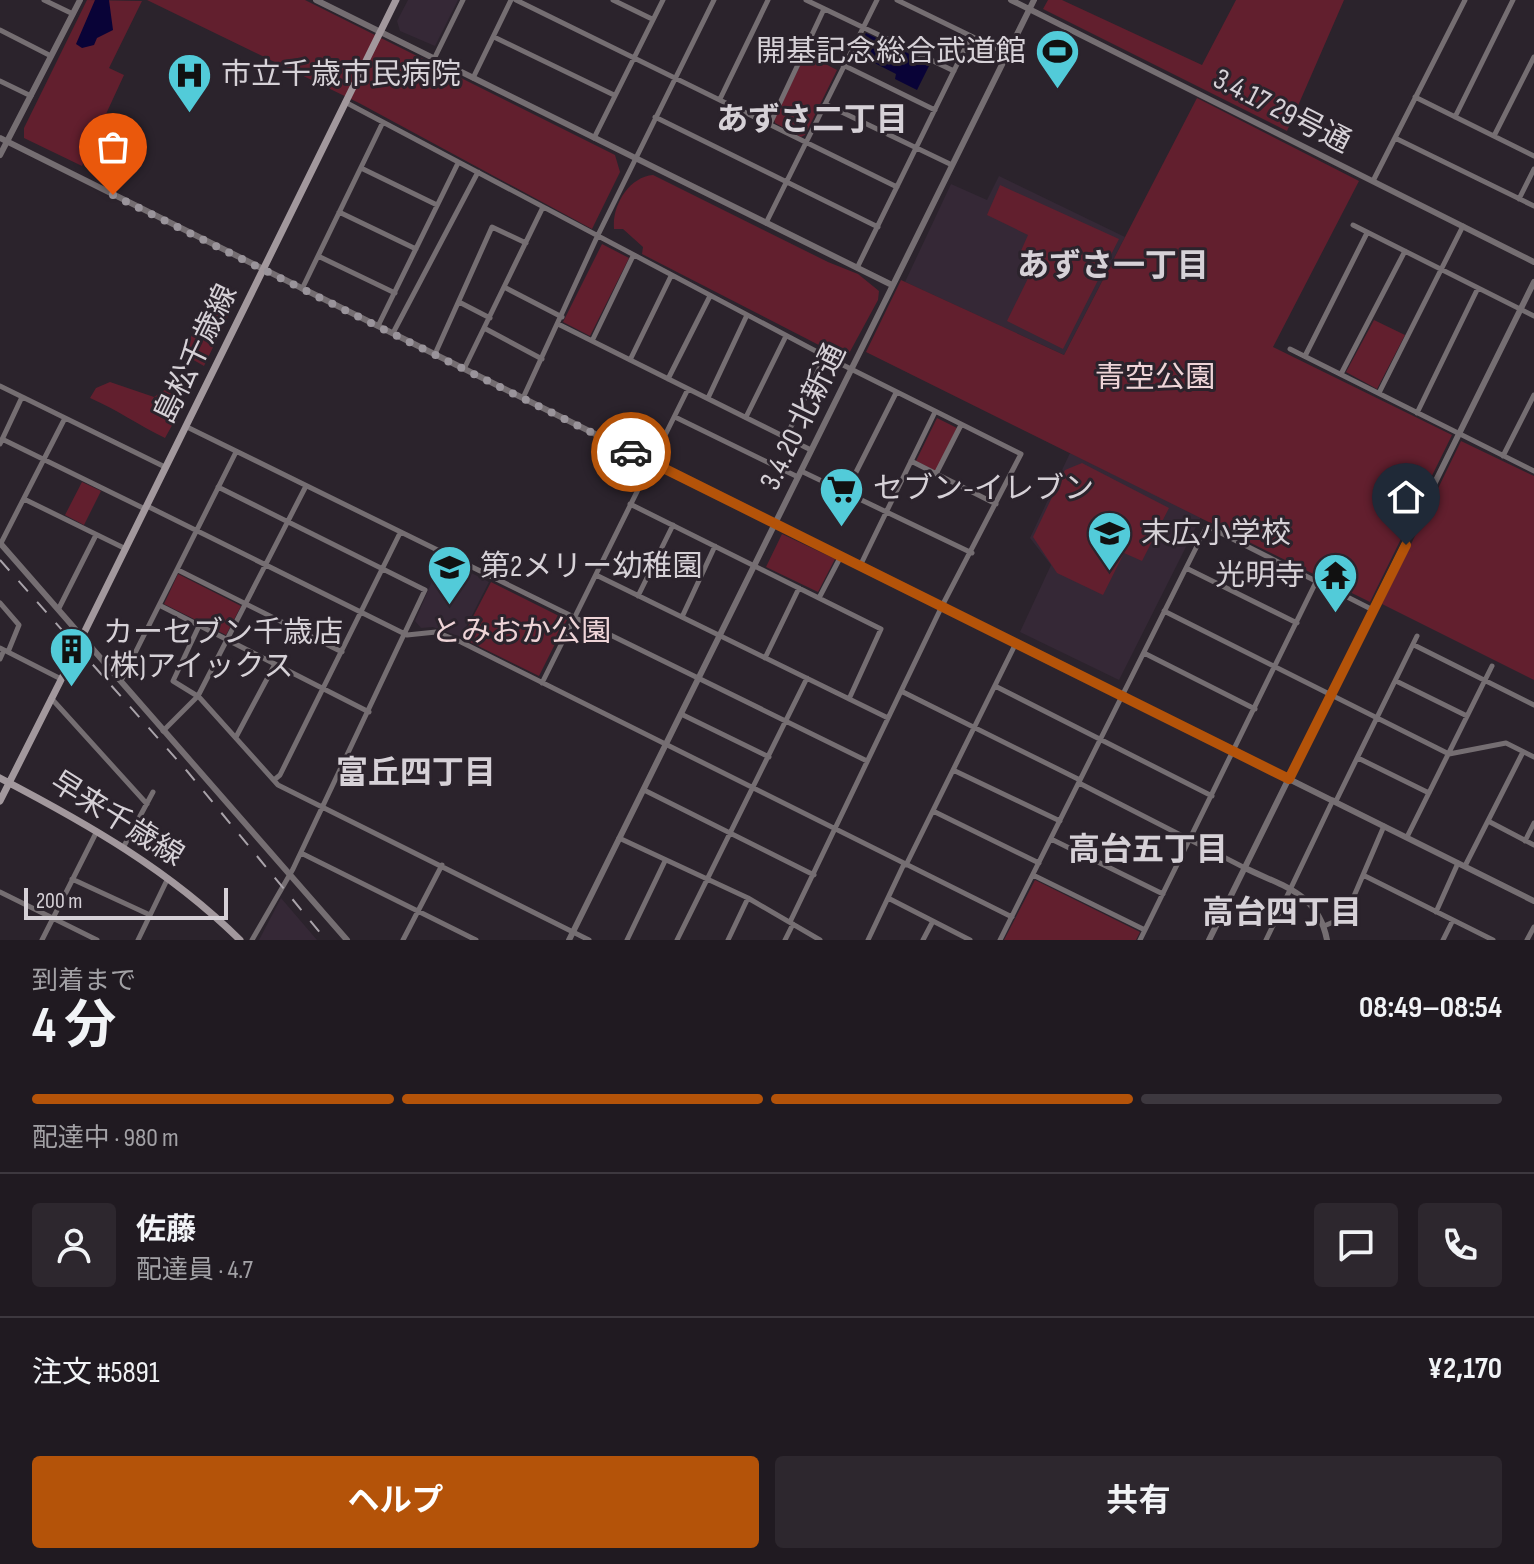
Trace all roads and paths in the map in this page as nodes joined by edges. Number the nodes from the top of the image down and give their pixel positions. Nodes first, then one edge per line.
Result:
1 (44, 0) edge
2 (80, 0) edge
3 (316, 0) edge
4 (396, 0) edge
5 (463, 0) edge
6 (514, 0) edge
7 (613, 0) edge
8 (663, 0) edge
9 (714, 0) edge
10 (768, 0) edge
11 (806, 0) edge
12 (877, 0) edge
13 (897, 0) edge
14 (1011, 0) edge
15 (1034, 0) edge
16 (1465, 0) edge
17 (1513, 0) edge
18 (330, 3) edge
19 (824, 9) junction
20 (1029, 9) junction
21 (73, 14) junction
22 (652, 19) junction
23 (861, 28) junction
24 (0, 30) edge
25 (380, 33) junction
26 (971, 36) junction
27 (494, 37) junction
28 (1008, 54) junction
29 (51, 56) junction
30 (633, 57) junction
31 (1534, 57) edge
32 (434, 59) junction
33 (843, 65) junction
34 (954, 71) junction
35 (675, 77) junction
36 (473, 78) junction
37 (0, 81) edge
38 (614, 95) junction
39 (31, 96) junction
40 (1415, 97) junction
41 (720, 99) junction
42 (345, 102) junction
43 (825, 104) junction
44 (935, 110) junction
45 (655, 117) junction
46 (1455, 117) junction
47 (383, 122) junction
48 (770, 124) junction
49 (1494, 136) junction
50 (1395, 138) junction
51 (593, 139) junction
52 (3, 140) edge
53 (806, 142) junction
54 (916, 148) junction
55 (0, 155) edge
56 (1534, 156) edge
57 (634, 159) junction
58 (458, 163) junction
59 (952, 165) junction
60 (361, 168) junction
61 (1534, 169) edge
62 (478, 172) junction
63 (785, 180) junction
64 (1373, 181) junction
65 (897, 187) junction
66 (1519, 199) junction
67 (437, 205) junction
68 (1534, 206) edge
69 (543, 207) junction
70 (339, 212) junction
71 (765, 224) junction
72 (1353, 225) dead end
73 (1463, 226) junction
74 (878, 227) junction
75 (1367, 233) junction
76 (597, 237) junction
77 (526, 243) junction
78 (416, 249) junction
79 (1405, 251) junction
80 (318, 256) junction
81 (633, 256) junction
82 (1534, 262) edge
83 (857, 268) junction
84 (1442, 270) junction
85 (265, 271) junction
86 (671, 276) junction
87 (1534, 282) edge
88 (892, 285) junction
89 (504, 287) junction
90 (1478, 288) junction
91 (302, 289) junction
92 (395, 293) junction
93 (710, 296) junction
94 (459, 302) junction
95 (1521, 309) junction
96 (747, 315) junction
97 (1534, 316) edge
98 (562, 317) junction
99 (490, 318) junction
100 (558, 324) junction
101 (378, 326) junction
102 (484, 328) junction
103 (393, 333) junction
104 (786, 336) junction
105 (592, 341) junction
106 (1290, 349) dead end
107 (435, 354) junction
108 (825, 356) junction
109 (1305, 356) junction
110 (542, 359) junction
111 (630, 360) junction
112 (464, 369) junction
113 (851, 369) junction
114 (1341, 374) junction
115 (668, 379) junction
116 (0, 386) edge
117 (688, 389) junction
118 (896, 392) junction
119 (1379, 393) junction
120 (1534, 395) edge
121 (22, 397) junction
122 (523, 398) junction
123 (708, 398) junction
124 (935, 412) junction
125 (1417, 413) junction
126 (675, 417) junction
127 (746, 417) junction
128 (65, 418) junction
129 (961, 425) junction
130 (187, 427) junction
131 (1459, 434) junction
132 (786, 437) junction
133 (1, 442) edge
134 (811, 450) junction
135 (236, 452) junction
136 (1503, 456) junction
137 (44, 460) junction
138 (911, 461) junction
139 (651, 462) junction
140 (166, 468) junction
141 (1534, 471) edge
142 (800, 474) junction
143 (936, 474) junction
144 (306, 486) junction
145 (218, 487) junction
146 (846, 492) junction
147 (24, 499) junction
148 (630, 504) junction
149 (996, 504) junction
150 (146, 508) junction
151 (887, 512) junction
152 (288, 522) junction
153 (673, 525) junction
154 (775, 525) junction
155 (197, 530) junction
156 (400, 533) junction
157 (96, 534) junction
158 (0, 543) edge
159 (715, 546) junction
160 (126, 549) junction
161 (972, 553) junction
162 (841, 556) junction
163 (267, 565) junction
164 (754, 566) junction
165 (860, 566) junction
166 (1186, 568) junction
167 (383, 569) junction
168 (178, 570) junction
169 (596, 575) junction
170 (1317, 582) junction
171 (799, 588) junction
172 (638, 596) junction
173 (819, 598) junction
174 (0, 603) edge
175 (247, 605) junction
176 (161, 606) junction
177 (942, 606) junction
178 (59, 608) junction
179 (1373, 610) junction
180 (1164, 611) junction
181 (362, 612) junction
182 (682, 617) junction
183 (574, 620) junction
184 (1297, 623) junction
185 (199, 626) junction
186 (407, 635) junction
187 (719, 635) junction
188 (1417, 636) dead end
189 (81, 639) junction
190 (229, 641) junction
191 (1016, 643) junction
192 (1414, 645) junction
193 (4, 650) edge
194 (342, 652) junction
195 (1144, 653) junction
196 (73, 656) dead end
197 (765, 658) junction
198 (0, 659) edge
199 (275, 664) junction
200 (1276, 666) junction
201 (1492, 666) dead end
202 (807, 678) junction
203 (61, 679) junction
204 (697, 680) junction
205 (121, 681) junction
206 (1396, 681) junction
207 (1485, 681) junction
208 (542, 683) junction
209 (995, 686) junction
210 (323, 688) junction
211 (901, 691) junction
212 (1332, 694) junction
213 (198, 696) junction
214 (1122, 696) junction
215 (51, 698) junction
216 (849, 699) junction
217 (1534, 705) edge
218 (1255, 709) junction
219 (369, 712) junction
220 (681, 714) junction
221 (1467, 716) junction
222 (888, 718) junction
223 (1377, 718) junction
224 (785, 723) junction
225 (974, 728) junction
226 (164, 731) junction
227 (236, 737) junction
228 (1100, 740) junction
229 (666, 746) junction
230 (1234, 752) junction
231 (1523, 752) junction
232 (1449, 754) junction
233 (769, 757) junction
234 (1534, 757) edge
235 (1358, 758) junction
236 (867, 761) junction
237 (953, 770) junction
238 (0, 778) edge
239 (1289, 779) junction
240 (274, 780) junction
241 (1080, 781) junction
242 (9, 783) junction
243 (753, 789) junction
244 (644, 790) junction
245 (153, 792) dead end
246 (1429, 793) junction
247 (1212, 796) junction
248 (0, 801) edge
249 (1335, 801) junction
250 (147, 804) junction
251 (324, 806) junction
252 (933, 811) junction
253 (1060, 821) junction
254 (1488, 821) junction
255 (1534, 823) edge
256 (1384, 825) junction
257 (97, 830) junction
258 (836, 830) junction
259 (730, 834) junction
260 (1407, 837) junction
261 (619, 838) junction
262 (1051, 839) junction
263 (1190, 839) junction
264 (1525, 841) junction
265 (1534, 845) edge
266 (124, 846) junction
267 (301, 853) junction
268 (665, 861) junction
269 (1039, 863) junction
270 (1462, 864) junction
271 (442, 865) junction
272 (905, 865) junction
273 (1245, 868) junction
274 (290, 875) junction
275 (814, 875) junction
276 (1033, 875) junction
277 (1363, 875) junction
278 (169, 877) junction
279 (72, 879) junction
280 (706, 881) junction
281 (1290, 890) junction
282 (0, 892) edge
283 (1163, 894) junction
284 (748, 898) junction
285 (888, 898) junction
286 (1534, 901) edge
287 (417, 911) junction
288 (1436, 912) junction
289 (150, 915) junction
290 (1012, 917) junction
291 (53, 918) junction
292 (1453, 920) junction
293 (933, 921) junction
294 (792, 923) junction
295 (1324, 926) junction
296 (1534, 927) edge
297 (1145, 930) junction
298 (573, 932) junction
299 (961, 938) edge
300 (42, 940) edge
301 (97, 940) edge
302 (138, 940) edge
303 (240, 940) edge
304 (252, 940) edge
305 (347, 940) edge
306 (403, 940) edge
307 (476, 940) edge
308 (569, 940) edge
309 (589, 940) edge
310 (627, 940) edge
311 (677, 940) edge
312 (728, 940) edge
313 (785, 940) edge
314 (820, 940) edge
315 (868, 940) edge
316 (923, 940) edge
317 (970, 940) edge
318 (1000, 940) edge
319 (1140, 940) edge
320 (1209, 940) edge
321 (1266, 940) edge
322 (1327, 940) edge
323 (1443, 940) edge
324 (1493, 940) edge
325 (1527, 940) edge

1 - 21 street
2 - 21 street
3 - 18 street
4 - 25 main road, 島松千歳線
5 - 32 street
6 - 27 street
6 - 30 street
7 - 22 street
8 - 22 street
9 - 35 street
10 - 41 street
11 - 19 street
12 - 23 street
13 - 26 street
14 - 20 street, 3.4.17 29号通
15 - 20 street, 3.4.20 北新通
16 - 40 street
17 - 46 street
18 - 25 street
19 - 23 street
19 - 48 street
20 - 28 street, 3.4.20 北新通
20 - 64 street, 3.4.17 29号通
21 - 29 street
22 - 30 street
23 - 33 street
23 - 34 street
24 - 29 street
25 - 32 street
25 - 42 main road, 島松千歳線
26 - 28 street
26 - 34 street
27 - 36 street
27 - 38 street
28 - 59 street, 3.4.20 北新通
29 - 39 street
30 - 35 street
30 - 38 street
31 - 49 street
32 - 36 street
33 - 43 street
33 - 44 street
34 - 44 street
35 - 41 street
35 - 45 street
36 - 51 street
37 - 39 street
38 - 51 street
39 - 52 street
40 - 46 street
40 - 50 street
41 - 48 street
42 - 47 street
42 - 85 main road, 島松千歳線
43 - 53 street
43 - 54 street
44 - 54 street
45 - 57 street
45 - 63 street
46 - 49 street
47 - 58 street
47 - 60 street
48 - 53 street
49 - 56 street
50 - 64 street
50 - 66 street
51 - 57 street
52 - 55 street
52 - 85 street
53 - 63 street
53 - 65 street
54 - 59 street
54 - 65 street
57 - 71 street
57 - 76 street
58 - 62 street
58 - 67 street
59 - 88 street, 3.4.20 北新通
60 - 67 street
60 - 70 street
61 - 66 street
62 - 69 street
62 - 103 street
63 - 71 street
63 - 74 street
64 - 73 street, 3.4.17 29号通
65 - 74 street
66 - 68 street
67 - 78 street
69 - 76 street
69 - 77 street
70 - 78 street
70 - 80 street
71 - 83 street
72 - 75 street
73 - 82 street, 3.4.17 29号通
73 - 84 street
74 - 83 street
75 - 79 street
75 - 109 street
76 - 81 street
76 - 98 street
77 - 89 street
77 - 94 street
78 - 92 street
79 - 84 street
79 - 114 street
80 - 91 street
80 - 92 street
81 - 86 street
81 - 105 street
83 - 88 street
84 - 90 street
84 - 119 street
85 - 91 street
85 - 130 main road, 島松千歳線
86 - 93 street
86 - 111 street
87 - 95 street
88 - 113 street, 3.4.20 北新通
89 - 98 street
89 - 99 street
90 - 95 street
90 - 125 street
91 - 101 street
92 - 101 street
93 - 96 street
93 - 115 street
94 - 99 street
94 - 107 street
95 - 97 street
95 - 131 street
96 - 104 street
96 - 123 street
98 - 100 street
99 - 102 street
100 - 105 street
100 - 110 street
101 - 103 street
102 - 110 street
102 - 112 street
103 - 107 street
104 - 108 street
104 - 127 street
105 - 111 street
106 - 109 street
107 - 112 street
108 - 113 street
108 - 132 street
109 - 114 street
110 - 122 street
111 - 115 street
112 - 122 street
113 - 118 street
113 - 134 street, 3.4.20 北新通
114 - 119 street
115 - 117 street
116 - 121 street
117 - 123 street
117 - 126 street
118 - 124 street
118 - 146 street
119 - 125 street
120 - 136 street
121 - 128 street
121 - 133 street
122 - 139 street
123 - 127 street
124 - 129 street
124 - 138 street
125 - 131 street
126 - 139 street
126 - 142 street
127 - 132 street
128 - 137 street
128 - 140 street
129 - 143 street
129 - 149 street
130 - 135 street
130 - 140 main road, 島松千歳線
131 - 136 street
131 - 179 street
132 - 134 street
133 - 137 street
134 - 142 street, 3.4.20 北新通
135 - 144 street
135 - 145 street
136 - 141 street
137 - 147 street
137 - 150 street
138 - 143 street
138 - 151 street
139 - 148 street
139 - 154 street
140 - 150 main road, 島松千歳線
142 - 146 street
142 - 154 street, 3.4.20 北新通
143 - 149 street
144 - 152 street
144 - 156 street
145 - 152 street
145 - 155 street
146 - 151 street
147 - 157 street
147 - 158 street
148 - 153 street
148 - 169 street
149 - 161 street
150 - 155 street
150 - 160 main road, 島松千歳線
151 - 161 street
151 - 165 street
152 - 163 street
152 - 167 street
153 - 159 street
153 - 172 street
154 - 162 street
154 - 164 street, 3.4.20 北新通
155 - 163 street
155 - 168 street
156 - 167 street
156 - 183 street
157 - 160 street
157 - 178 street
158 - 178 street
159 - 164 street
159 - 182 street
160 - 189 main road, 島松千歳線
161 - 177 street
162 - 165 street
162 - 173 street
163 - 175 street
163 - 181 street
164 - 171 street
164 - 187 street, 3.4.20 北新通
165 - 177 street
166 - 170 street
166 - 180 street
166 - 184 street
167 - 181 street
167 - 186 street
168 - 175 street
168 - 176 street
169 - 172 street
169 - 183 street
170 - 179 street
170 - 184 street
171 - 173 street
171 - 197 street
172 - 182 street
173 - 216 street
174 - 193 street
175 - 190 street
175 - 194 street
176 - 185 street
176 - 205 street
177 - 191 street
177 - 211 street
178 - 189 street
179 - 212 street
180 - 195 street
180 - 200 street
181 - 186 street
181 - 194 street
182 - 187 street
183 - 204 street
183 - 208 street
184 - 200 street
185 - 190 street
185 - 213 street
186 - 208 street
186 - 219 street
187 - 197 street
187 - 204 street, 3.4.20 北新通
188 - 192 street
189 - 205 street
190 - 199 street
190 - 213 street
191 - 209 street
191 - 214 street
192 - 206 street
192 - 207 street
193 - 198 street
193 - 203 street
194 - 210 street
195 - 214 street
195 - 218 street
196 - 203 main road
197 - 202 street
199 - 210 street
199 - 227 street
200 - 212 street
200 - 218 street
201 - 207 street
202 - 216 street
202 - 224 street
203 - 215 main road
204 - 220 street, 3.4.20 北新通
204 - 224 street
205 - 226 street
206 - 221 street
206 - 223 street
207 - 217 street
207 - 221 street
208 - 229 street
209 - 225 street
209 - 228 street
210 - 219 street
210 - 240 street
211 - 222 street
211 - 225 street
212 - 223 street
212 - 239 street
213 - 226 street
213 - 227 street
214 - 228 street
214 - 230 street
215 - 242 main road
215 - 250 street
216 - 222 street
218 - 230 street
219 - 251 street
220 - 229 street, 3.4.20 北新通
220 - 233 street
221 - 232 street
222 - 236 street
223 - 232 street
223 - 235 street
224 - 233 street
224 - 236 street
225 - 237 street
225 - 241 street
226 - 274 street
227 - 240 street
228 - 241 street
228 - 247 street
229 - 243 street
229 - 244 street, 3.4.20 北新通
230 - 239 street
230 - 247 street
231 - 232 street
231 - 234 street
231 - 254 street
232 - 246 street
233 - 243 street
235 - 246 street
235 - 249 street
236 - 258 street
237 - 252 street
237 - 253 street
238 - 242 main road, 早来千歳線
239 - 249 street
239 - 273 street
240 - 251 street
241 - 253 street
241 - 263 street
242 - 248 main road
242 - 257 main road, 早来千歳線
243 - 258 street
243 - 259 street
244 - 259 street
244 - 261 street, 3.4.20 北新通
245 - 250 street
246 - 260 street
247 - 263 street
249 - 256 street
249 - 281 street
250 - 266 street
251 - 267 street
251 - 271 street
252 - 269 street
252 - 272 street
253 - 262 street
254 - 264 street
254 - 270 street
255 - 264 street
256 - 260 street
256 - 277 street
257 - 266 main road, 早来千歳線
257 - 279 street
258 - 272 street
258 - 275 street
259 - 275 street
259 - 280 street
260 - 270 street
261 - 268 street
261 - 298 street, 3.4.20 北新通
262 - 269 street
262 - 283 street
263 - 273 street
263 - 283 street
264 - 265 street
266 - 278 main road, 早来千歳線
267 - 274 street
267 - 287 street
268 - 280 street
268 - 310 street
269 - 276 street
270 - 286 street
270 - 288 street
271 - 287 street
271 - 298 street
272 - 285 street
272 - 290 street
273 - 281 street
273 - 320 street
274 - 304 street
274 - 305 street
275 - 294 street
276 - 290 street
276 - 297 street
277 - 288 street
277 - 295 street
278 - 289 street
278 - 303 main road, 早来千歳線
279 - 289 street
279 - 291 street
280 - 284 street
280 - 311 street
281 - 295 street
281 - 321 street
282 - 291 street
283 - 297 street
284 - 294 street
284 - 312 street
285 - 293 street
285 - 315 street
287 - 306 street
287 - 307 street
288 - 292 street
289 - 302 street
290 - 318 street
291 - 300 street
291 - 301 street
292 - 323 street
292 - 324 street
293 - 299 street
293 - 316 street
294 - 313 street
294 - 314 street
295 - 322 street
296 - 325 street
297 - 319 street
298 - 308 street, 3.4.20 北新通
298 - 309 street
299 - 317 street

